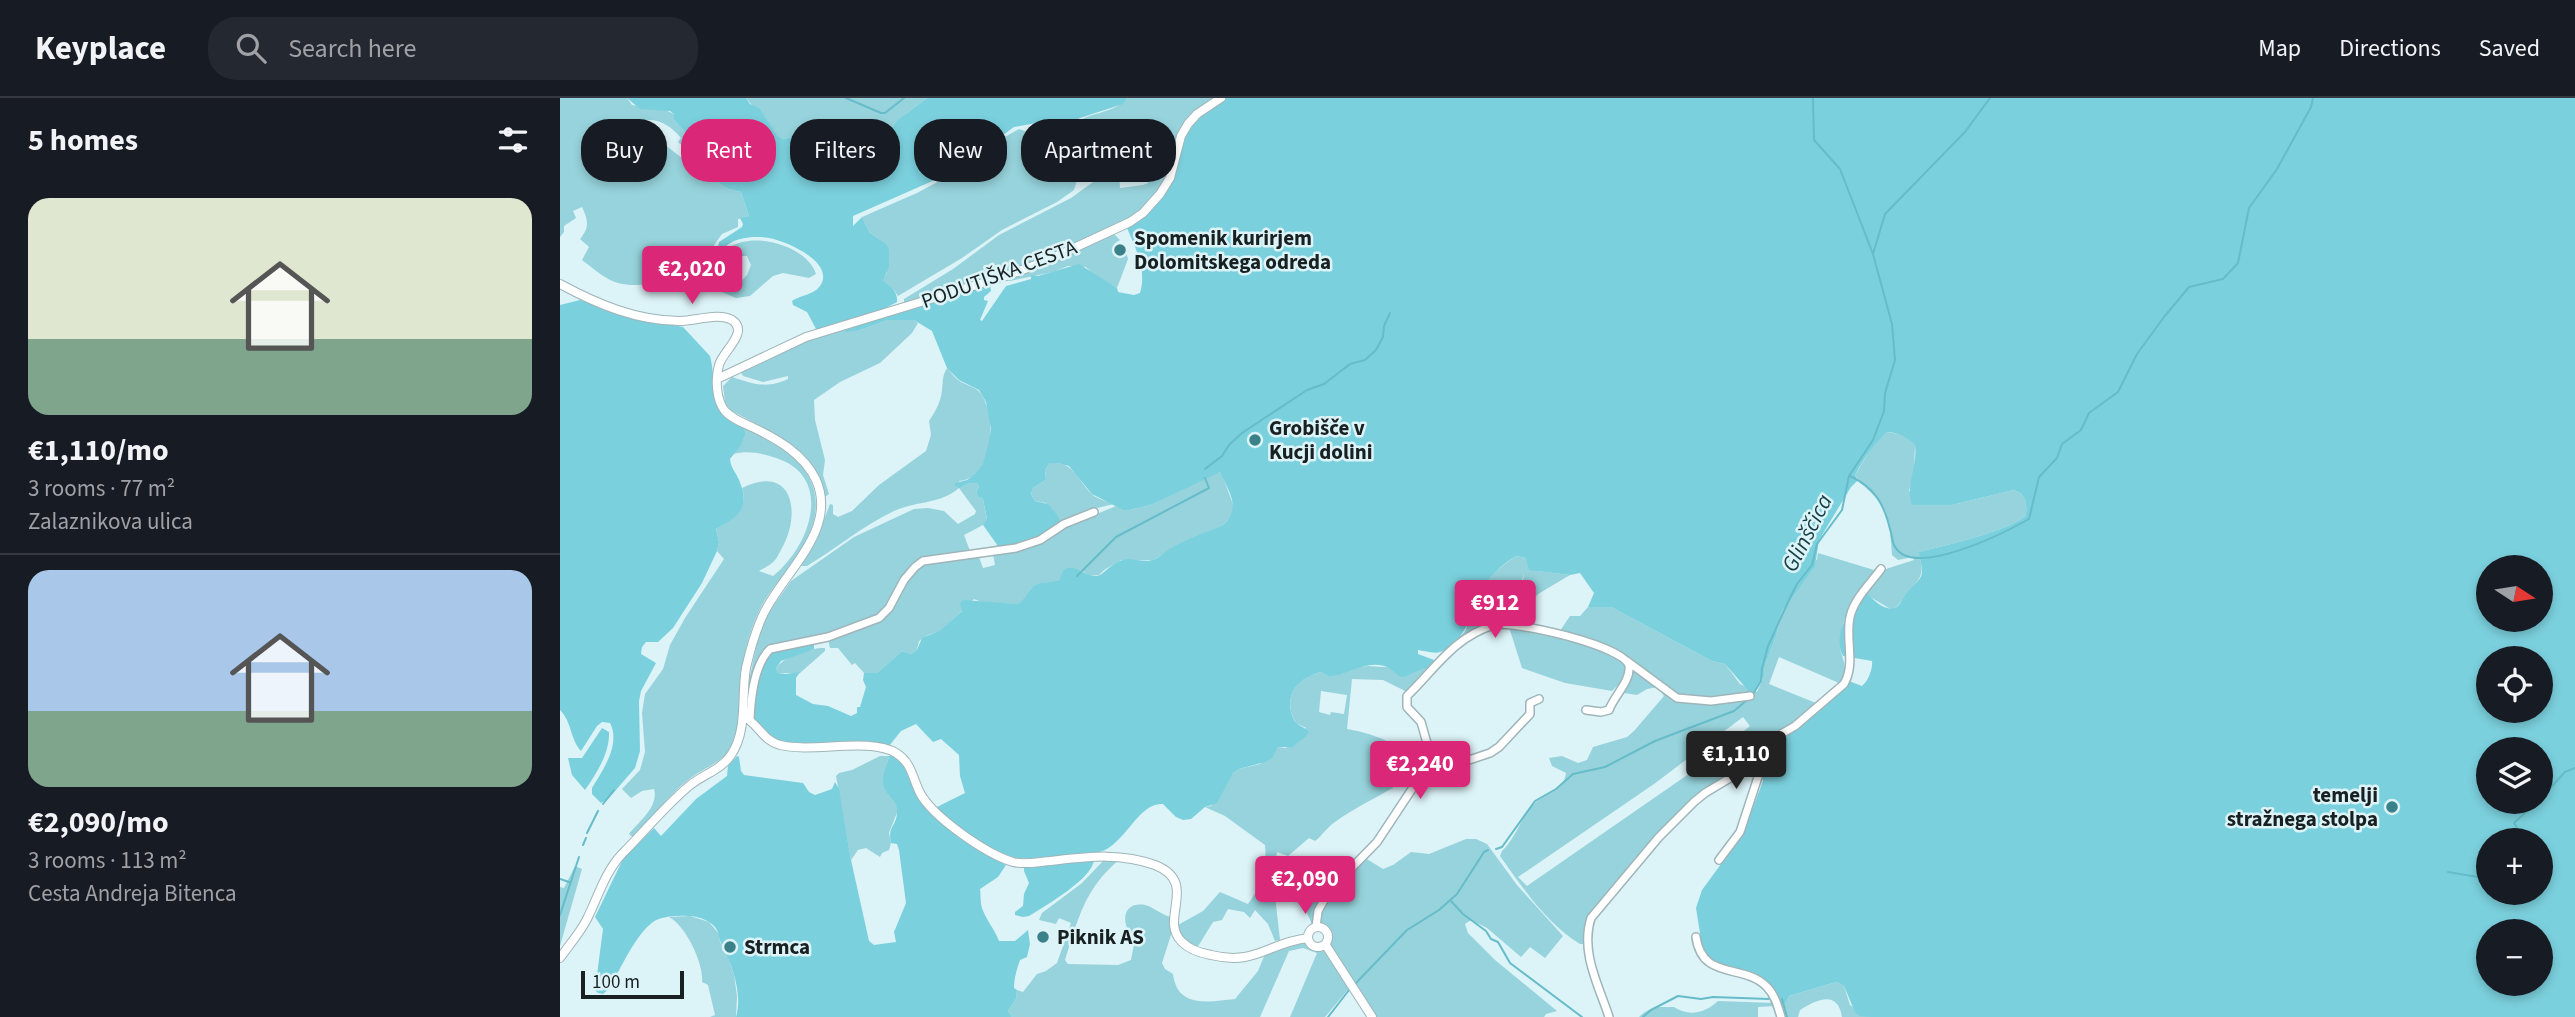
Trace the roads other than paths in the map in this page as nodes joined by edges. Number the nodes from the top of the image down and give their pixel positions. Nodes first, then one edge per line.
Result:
1 (1221, 98) edge
2 (560, 284) edge
3 (717, 379) junction
4 (1094, 512) dead end
5 (1881, 569) dead end
6 (1627, 661) junction
7 (1750, 696) dead end
8 (1539, 699) dead end
9 (1586, 710) dead end
10 (746, 717) junction
11 (1755, 763) junction
12 (1439, 770) junction
13 (1719, 860) dead end
14 (1316, 927) junction
15 (1696, 937) dead end
16 (1308, 938) junction
17 (1325, 944) junction
18 (560, 958) edge
19 (1372, 1017) edge
20 (1609, 1017) edge
21 (1781, 1017) edge

1 - 3 street, PODUTIŠKA CESTA
2 - 3 street
3 - 10 street
4 - 10 street
5 - 11 street
6 - 7 street
6 - 9 street
6 - 12 street
8 - 12 street
10 - 16 street
10 - 18 street
11 - 13 street
11 - 20 street
12 - 14 street
14 - 16 street
14 - 17 street
15 - 21 street
16 - 17 street
17 - 19 street

